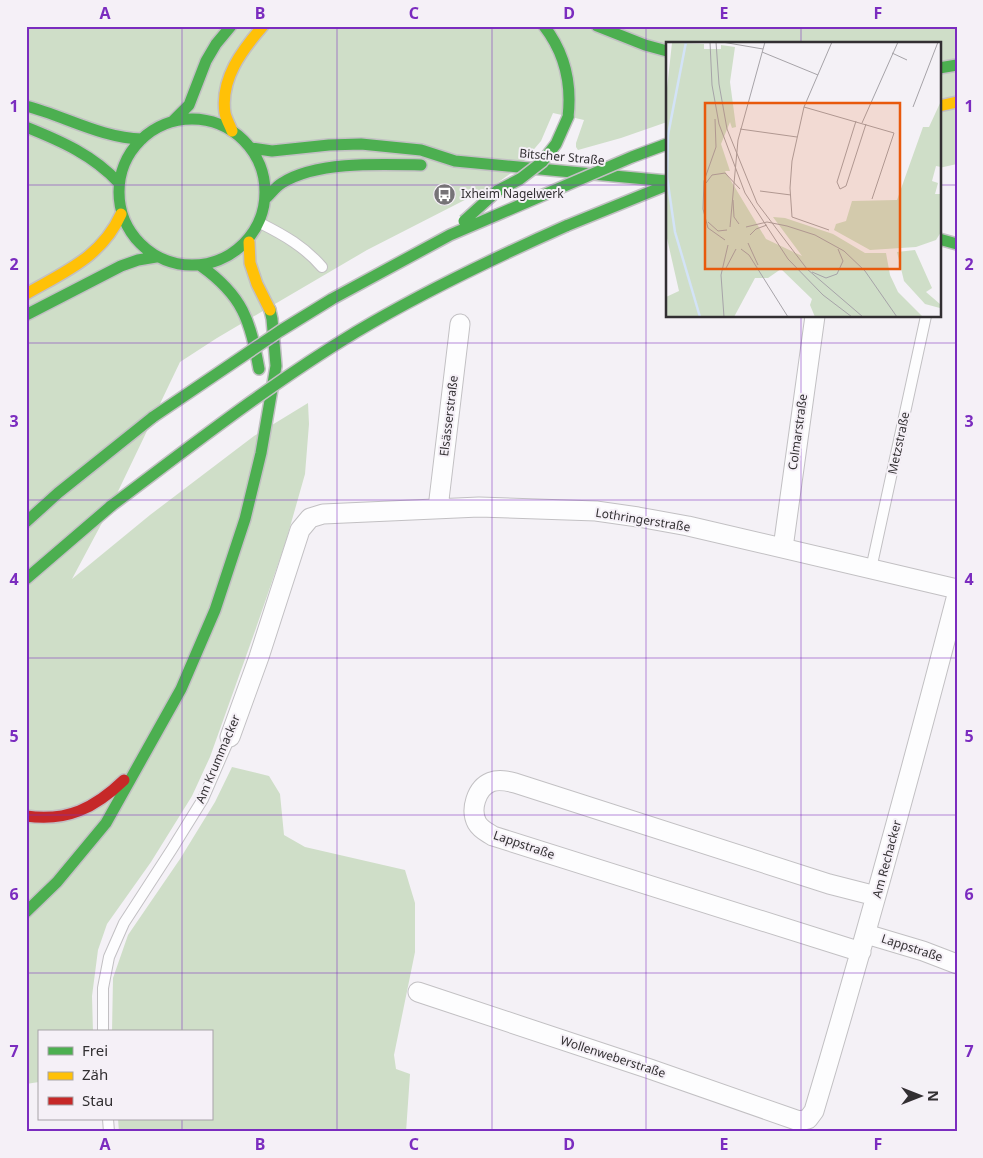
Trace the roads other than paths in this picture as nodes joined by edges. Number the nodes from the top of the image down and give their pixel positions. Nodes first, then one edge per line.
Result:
1 (231, 26) edge
2 (263, 26) edge
3 (544, 26) edge
4 (597, 26) edge
5 (666, 51) edge
6 (957, 64) edge
7 (940, 68) edge
8 (957, 102) edge
9 (26, 106) edge
10 (940, 106) edge
11 (173, 121) junction
12 (26, 127) edge
13 (232, 131) junction
14 (142, 139) junction
15 (666, 144) edge
16 (251, 148) junction
17 (455, 161) junction
18 (666, 181) edge
19 (119, 183) junction
20 (666, 185) edge
21 (265, 199) junction
22 (121, 214) junction
23 (260, 223) junction
24 (450, 235) junction
25 (248, 242) junction
26 (941, 243) edge
27 (957, 244) edge
28 (156, 257) junction
29 (201, 266) junction
30 (322, 268) dead end
31 (26, 294) edge
32 (26, 315) edge
33 (815, 318) edge
34 (926, 318) edge
35 (460, 324) dead end
36 (268, 409) junction
37 (438, 508) junction
38 (323, 514) joint
39 (26, 522) edge
40 (783, 548) junction
41 (871, 569) junction
42 (26, 579) edge
43 (957, 589) edge
44 (957, 595) edge
45 (230, 738) joint
46 (146, 754) junction
47 (26, 816) edge
48 (876, 896) junction
49 (26, 912) edge
50 (866, 934) junction
51 (861, 952) junction
52 (957, 964) edge
53 (418, 992) dead end
54 (103, 1030) edge
55 (808, 1118) joint

1 - 11 main road
2 - 13 main road
3 - 24 main road, bridge
4 - 5 main road
6 - 7 main road
8 - 10 main road
9 - 14 main road
11 - 13 main road
11 - 14 main road
12 - 19 main road
13 - 16 main road
14 - 19 main road
15 - 24 main road, bridge
16 - 17 main road, Bitscher Straße
16 - 21 main road
17 - 18 main road, Bitscher Straße
17 - 21 main road, Bitscher Straße
19 - 22 main road
20 - 42 main road, bridge
21 - 23 main road
22 - 28 main road
22 - 31 main road
23 - 25 main road
23 - 30 lane
24 - 39 main road, bridge
25 - 29 main road
25 - 36 main road
26 - 27 main road
28 - 29 main road
28 - 32 main road
29 - 36 main road
33 - 40 street, Colmarstraße
34 - 41 lane, Metzstraße
35 - 37 street, Elsässerstraße
36 - 46 main road
37 - 38 street, Lothringerstraße
37 - 40 street, Lothringerstraße
38 - 45 street, Am Krummacker
40 - 41 street, Lothringerstraße
41 - 43 street, Lothringerstraße
44 - 48 street, Am Rechacker
45 - 54 lane, Am Krummacker
46 - 47 main road
46 - 49 main road
48 - 50 street, Am Rechacker
48 - 51 street, Lappstraße
50 - 51 street, Am Rechacker
50 - 52 street, Lappstraße
51 - 55 street, Am Rechacker
53 - 55 street, Wollenweberstraße

